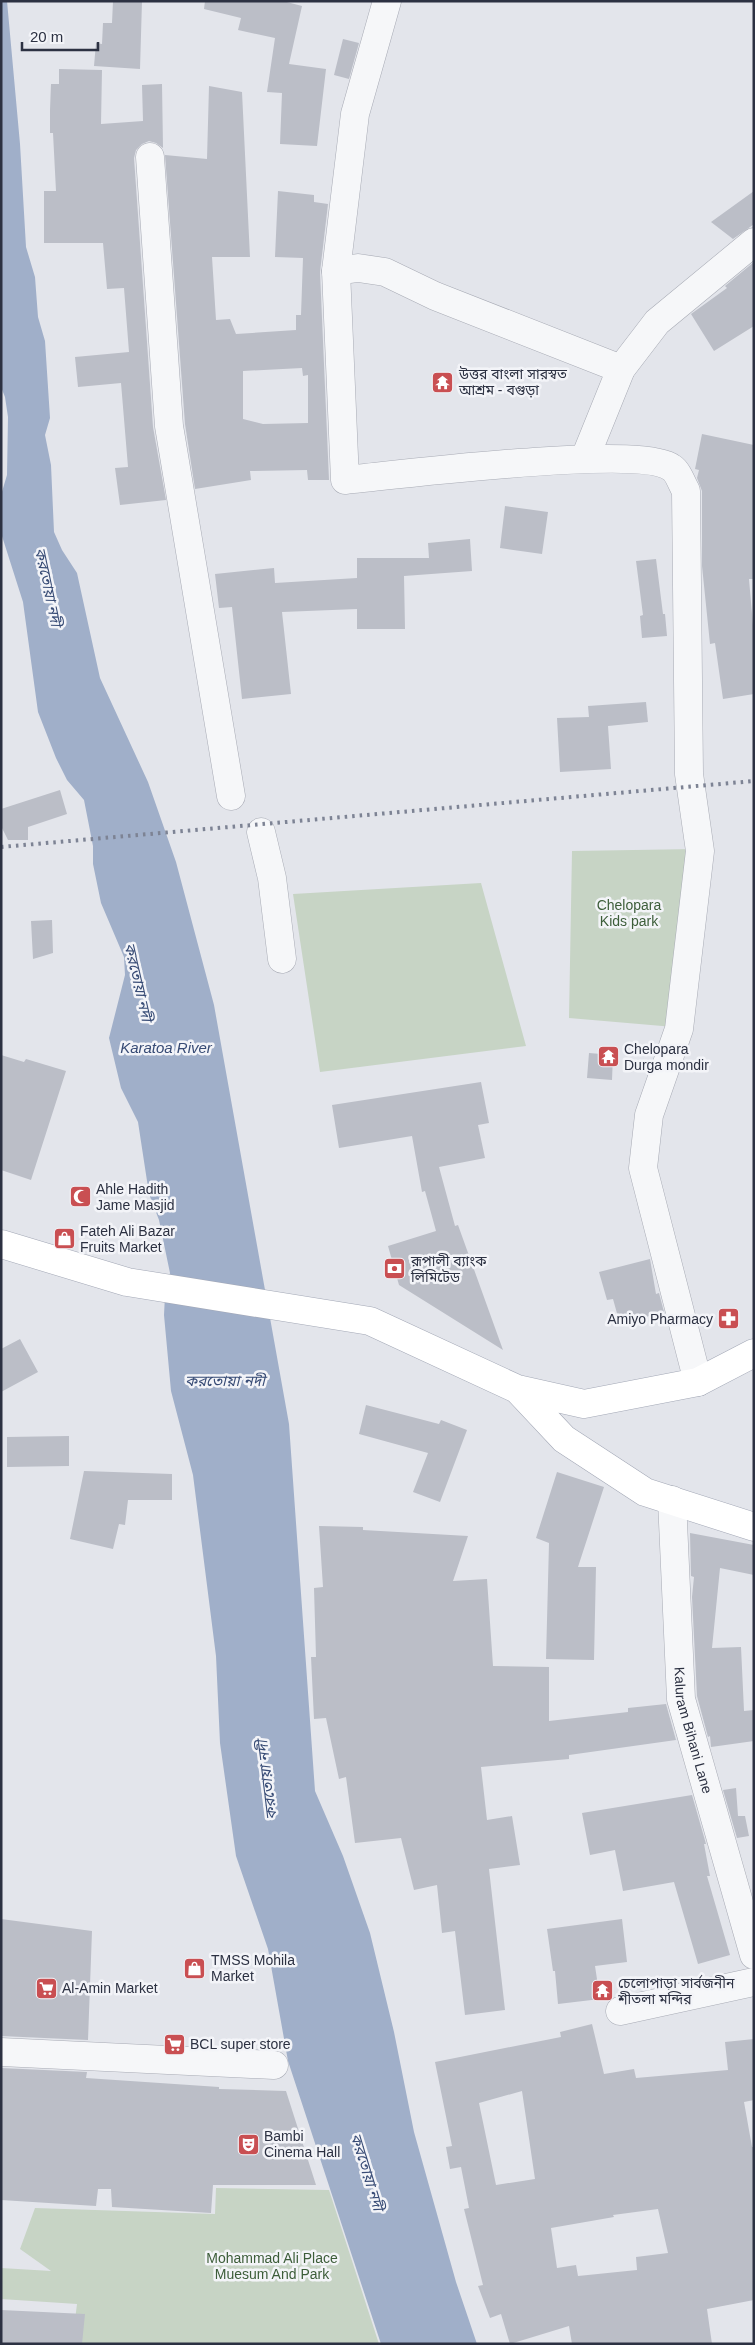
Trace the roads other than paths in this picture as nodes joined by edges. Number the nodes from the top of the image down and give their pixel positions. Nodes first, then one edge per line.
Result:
1 (387, 1) edge
2 (150, 157) dead end
3 (754, 242) edge
4 (336, 271) junction
5 (621, 369) junction
6 (585, 458) junction
7 (231, 796) dead end
8 (261, 832) dead end
9 (282, 959) dead end
10 (1, 1244) edge
11 (754, 1353) edge
12 (698, 1382) junction
13 (517, 1389) junction
14 (672, 1500) junction
15 (754, 1527) edge
16 (754, 1955) edge
17 (754, 1982) edge
18 (620, 2011) dead end
19 (1, 2052) edge
20 (274, 2065) dead end

1 - 4 street
2 - 7 street
3 - 5 street
4 - 5 street
4 - 6 street
5 - 6 street
6 - 12 street
8 - 9 street
10 - 13 main road
11 - 12 main road
12 - 13 main road
13 - 14 main road
14 - 15 main road
14 - 16 street, Kaluram Bihani Lane
17 - 18 street
19 - 20 street

